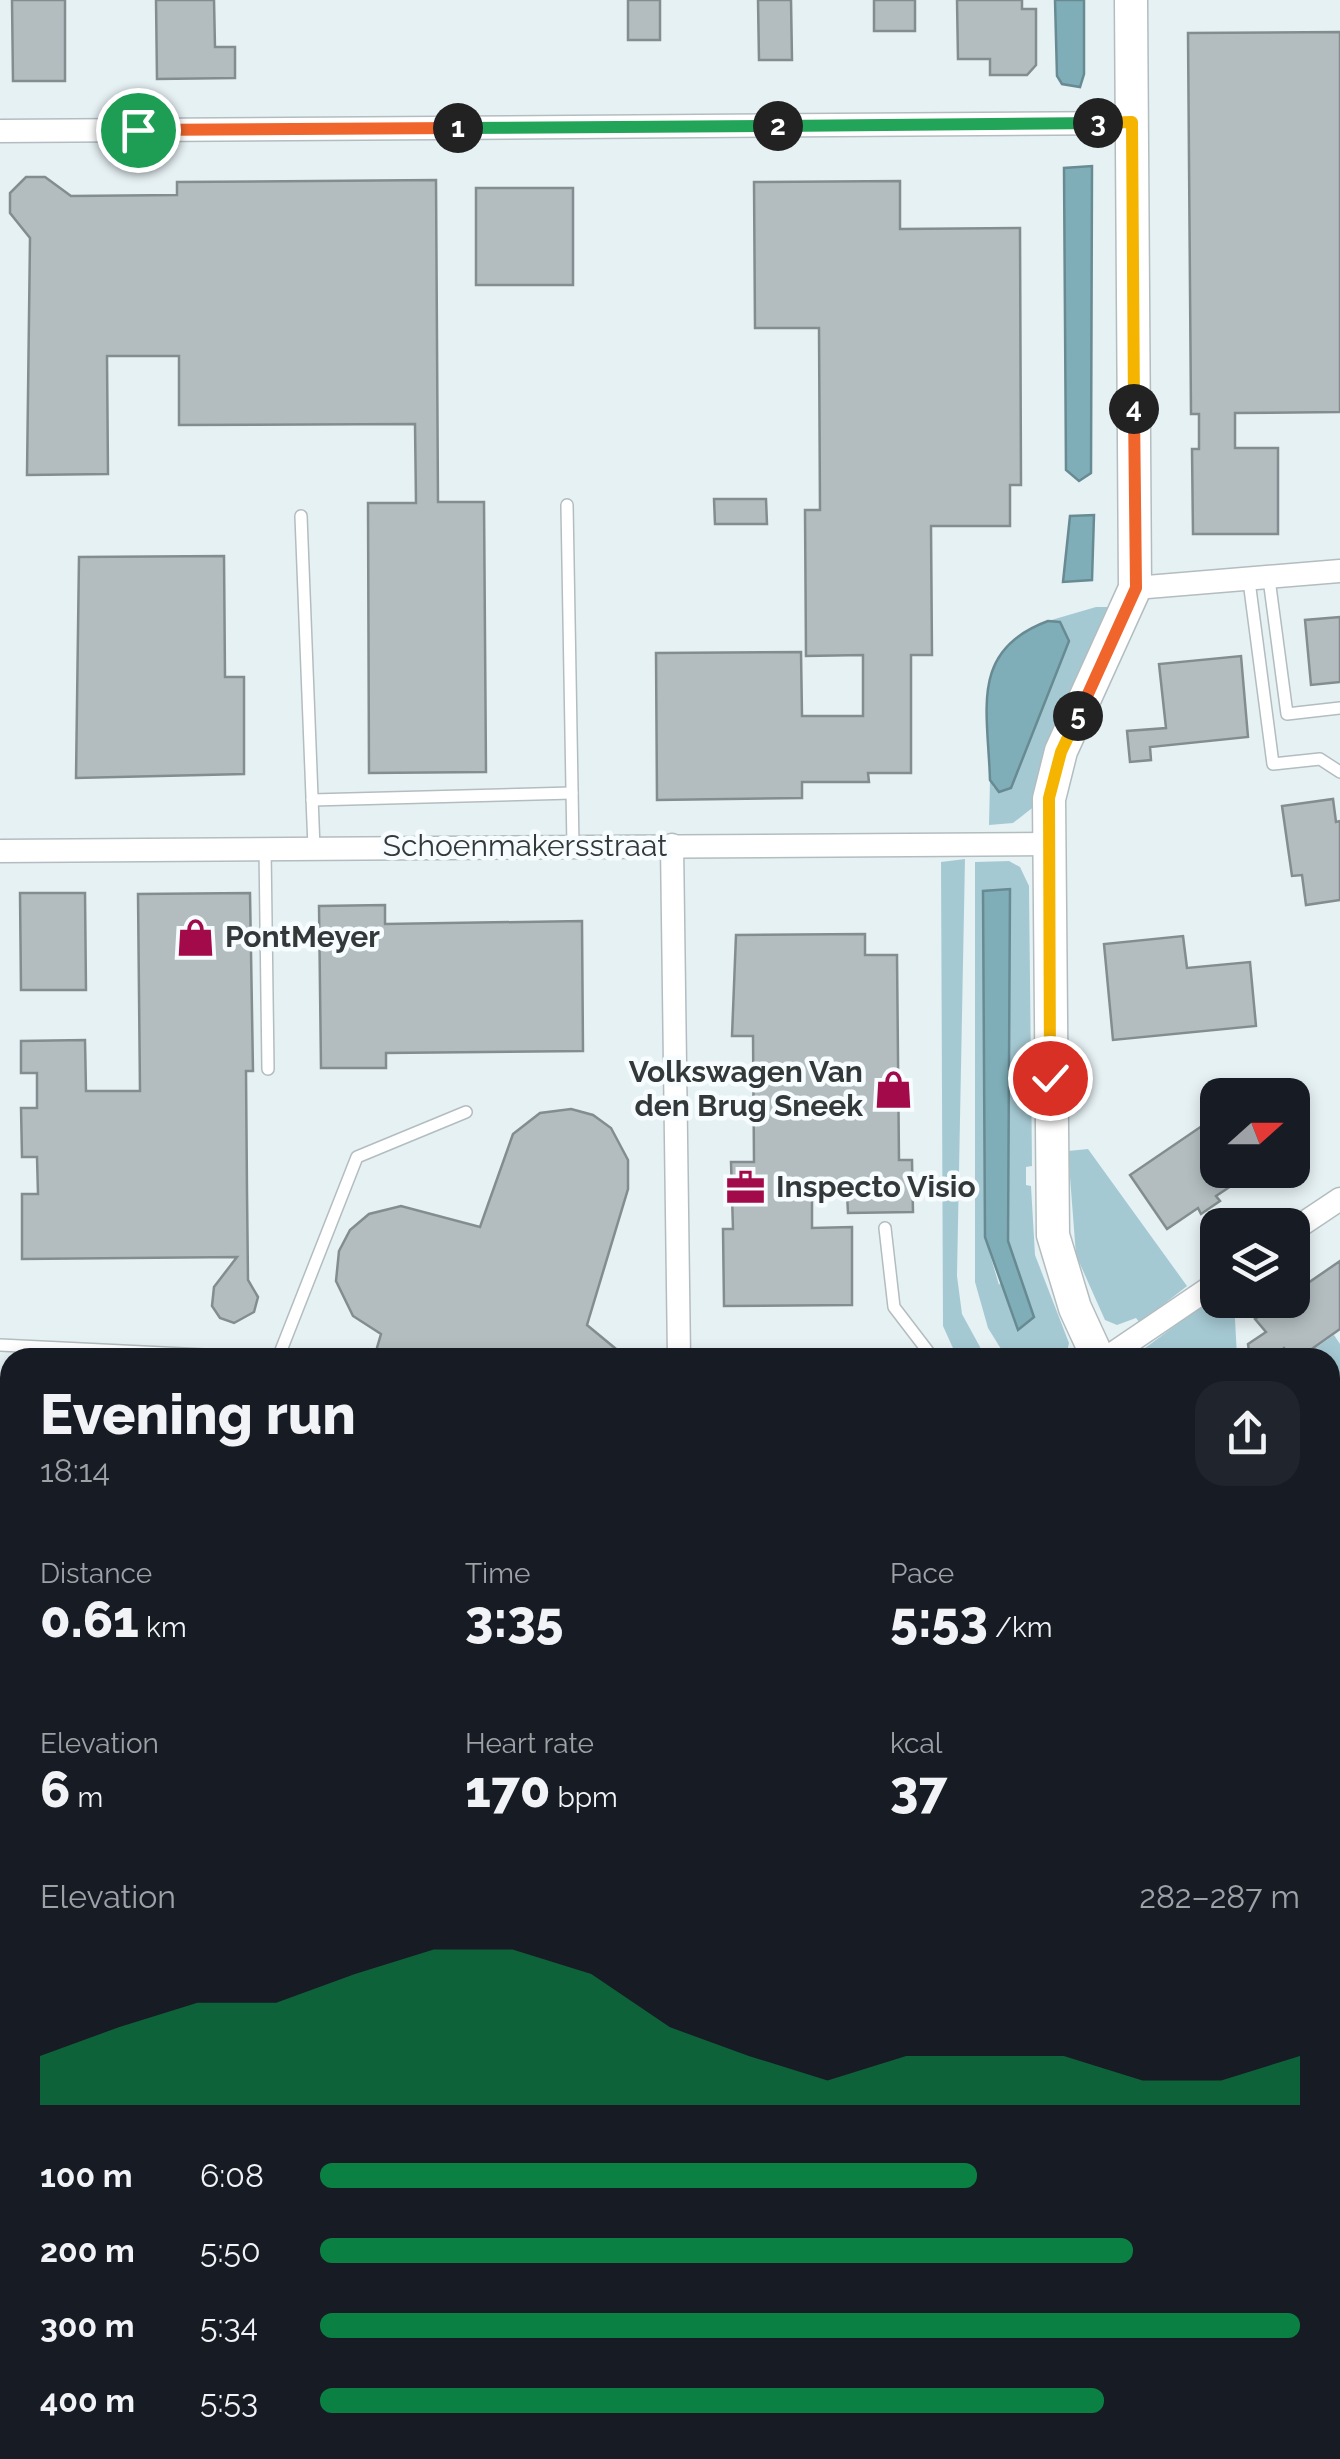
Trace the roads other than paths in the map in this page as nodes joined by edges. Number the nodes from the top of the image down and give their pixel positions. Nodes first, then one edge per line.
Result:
1 (1131, 0) edge
2 (1132, 122) junction
3 (0, 131) edge
4 (567, 506) dead end
5 (300, 516) dead end
6 (1340, 572) edge
7 (1259, 580) junction
8 (1136, 588) junction
9 (1340, 708) edge
10 (1340, 772) edge
11 (572, 793) junction
12 (312, 800) junction
13 (1049, 844) junction
14 (672, 845) junction
15 (573, 846) junction
16 (264, 848) junction
17 (314, 848) junction
18 (0, 850) edge
19 (268, 1068) dead end
20 (466, 1112) dead end
21 (1340, 1199) edge
22 (1310, 1219) edge
23 (885, 1228) dead end
24 (1200, 1294) edge
25 (0, 1344) edge
26 (75, 1348) edge
27 (282, 1348) edge
28 (679, 1348) edge
29 (925, 1348) edge
30 (1093, 1348) edge
31 (1121, 1348) edge

1 - 2 street
2 - 3 street
2 - 8 street
4 - 11 lane
5 - 12 lane
6 - 7 street
7 - 8 street
7 - 9 lane
7 - 10 lane
8 - 13 street
11 - 12 lane
11 - 15 lane
12 - 17 lane
13 - 14 street, Schoenmakersstraat
13 - 30 street
14 - 15 street, Schoenmakersstraat
14 - 28 street
15 - 17 street, Schoenmakersstraat
16 - 17 street, Schoenmakersstraat
16 - 18 street, Schoenmakersstraat
16 - 19 lane
20 - 27 lane
21 - 22 street
23 - 29 lane
24 - 31 street
25 - 26 lane

